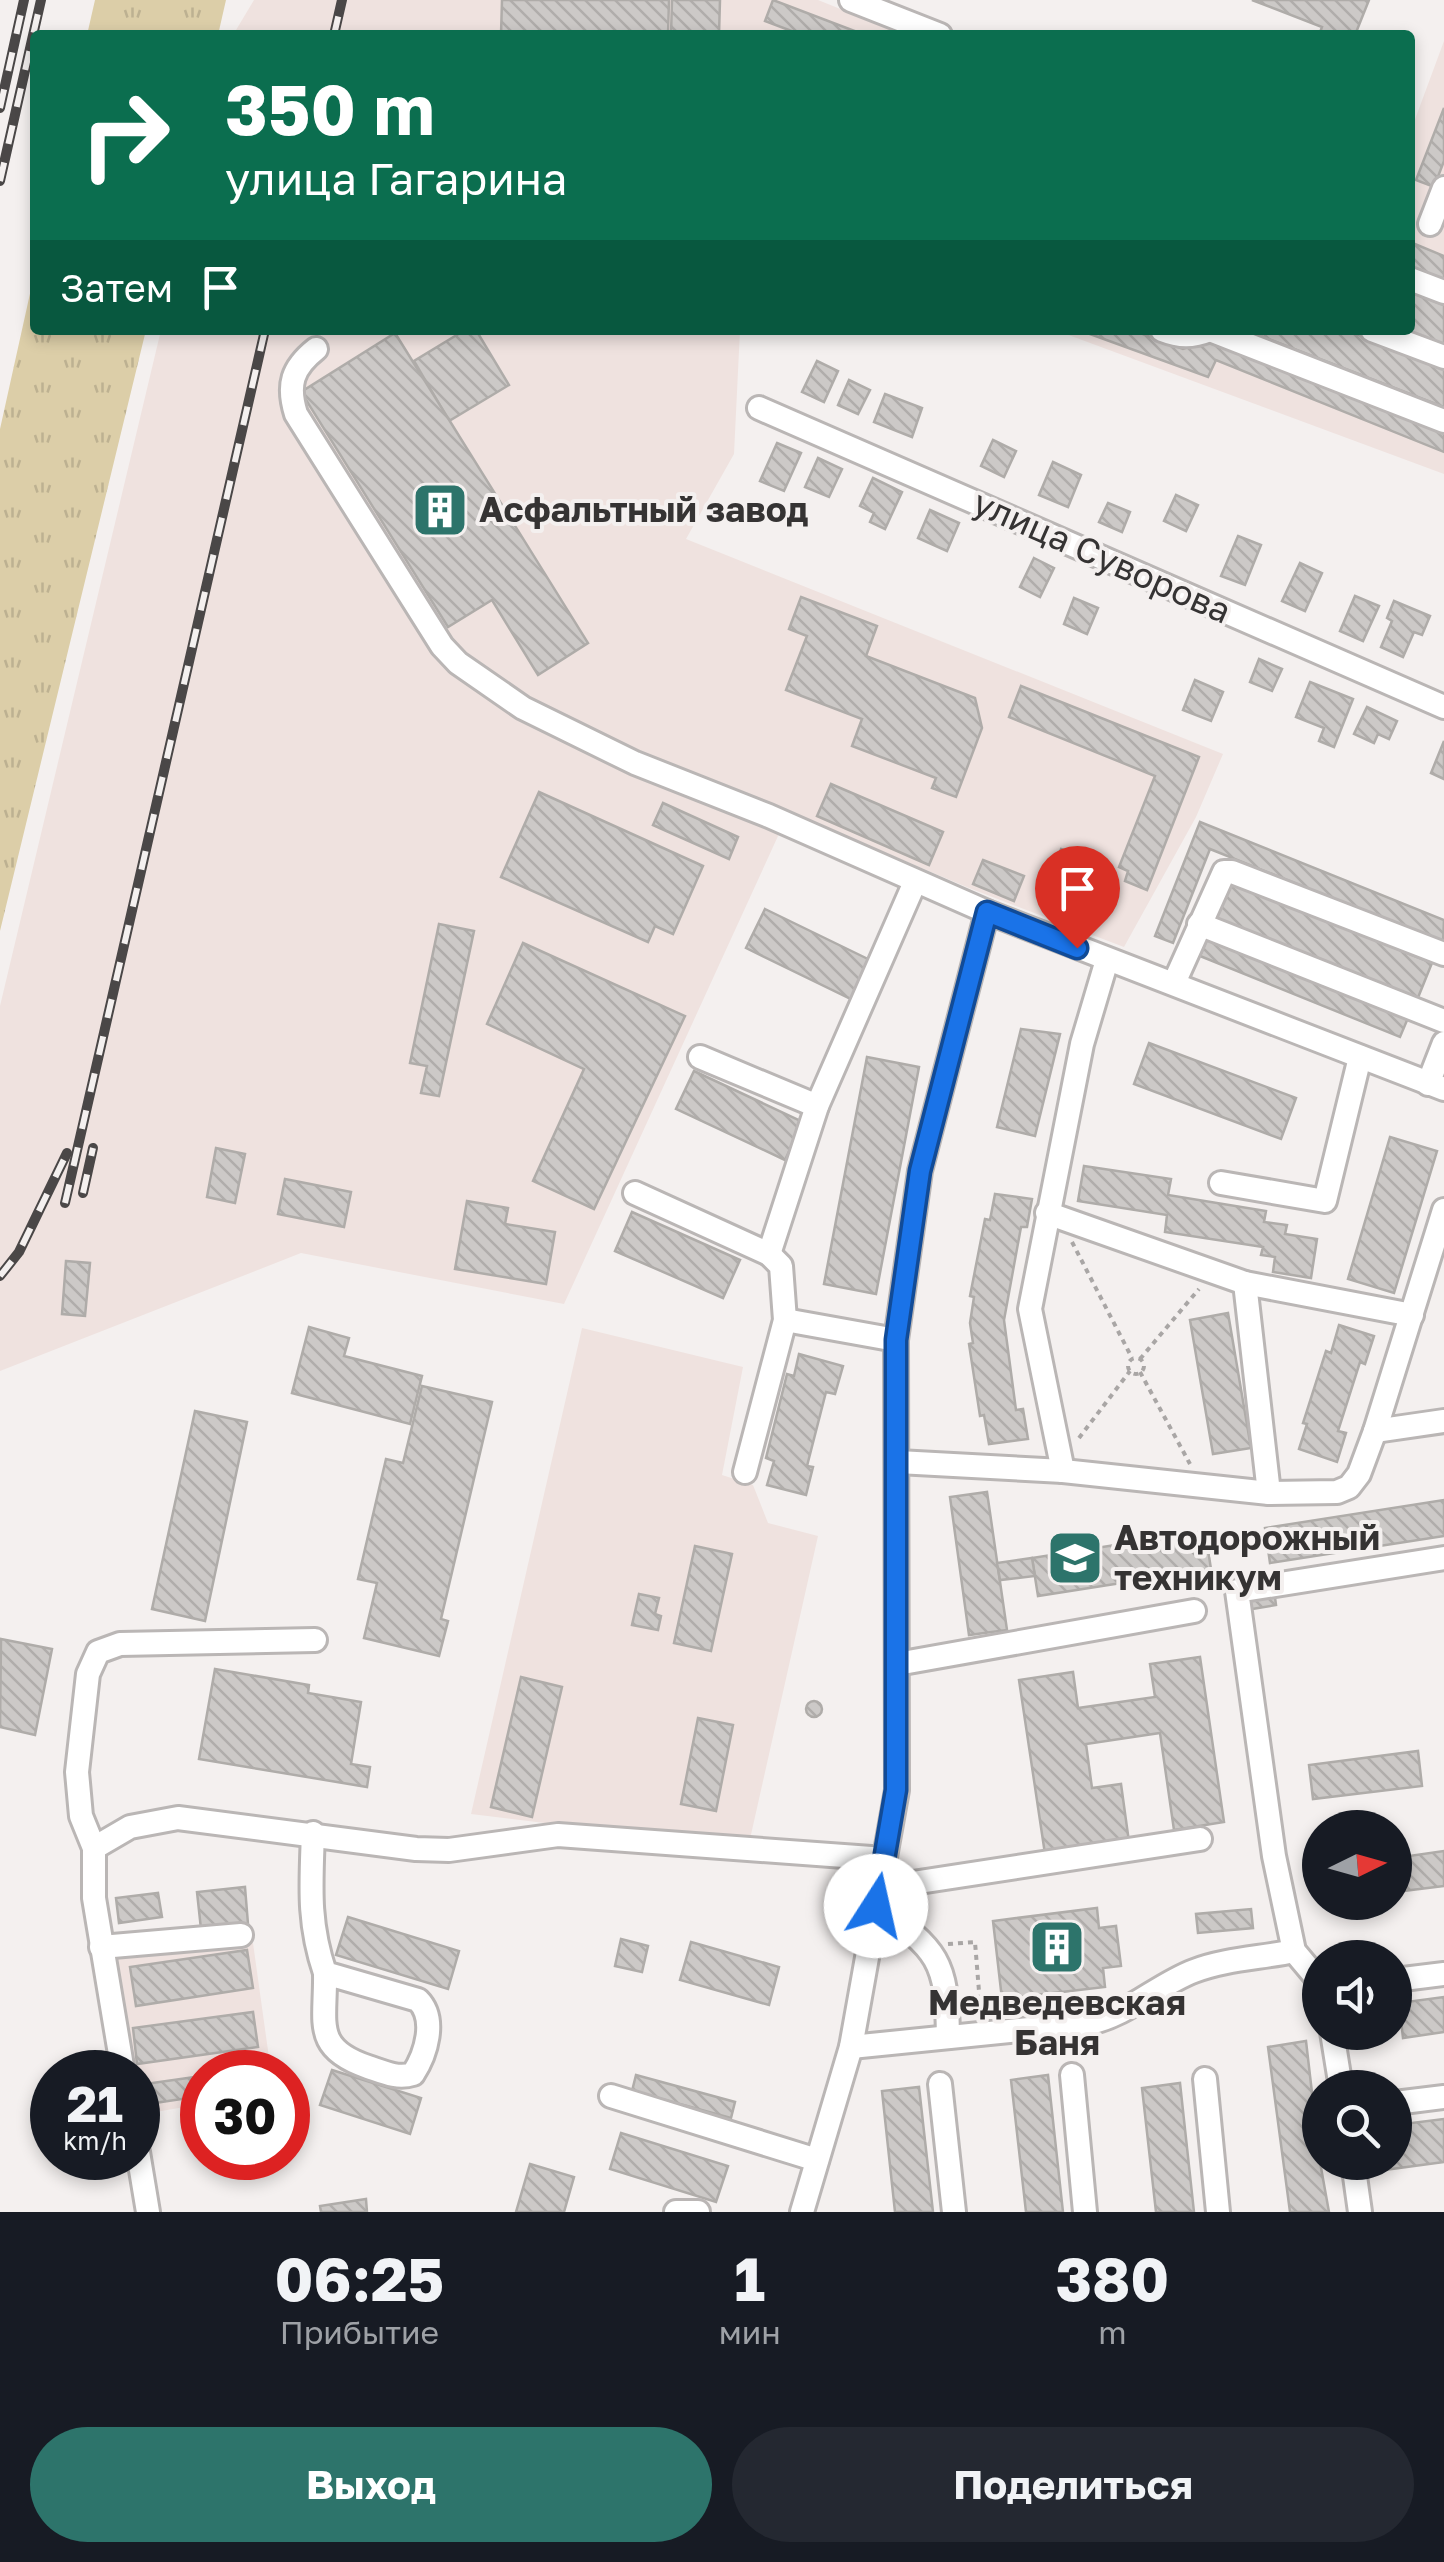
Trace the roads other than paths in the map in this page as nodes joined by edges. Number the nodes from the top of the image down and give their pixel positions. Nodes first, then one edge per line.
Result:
1 (851, 0) edge
2 (927, 30) edge
3 (1444, 188) edge
4 (1428, 223) edge
5 (1415, 281) edge
6 (1444, 292) edge
7 (1223, 335) edge
8 (1385, 335) edge
9 (316, 349) dead end
10 (1444, 357) edge
11 (760, 408) dead end
12 (1444, 421) edge
13 (1444, 707) edge
14 (915, 882) junction
15 (987, 912) junction
16 (1199, 924) junction
17 (1444, 954) edge
18 (1107, 960) junction
19 (1174, 983) junction
20 (1444, 1021) edge
21 (1444, 1043) edge
22 (700, 1057) dead end
23 (1360, 1057) junction
24 (1436, 1086) edge
25 (816, 1106) junction
26 (1222, 1183) dead end
27 (635, 1193) dead end
28 (1048, 1213) junction
29 (1442, 1221) edge
30 (769, 1254) junction
31 (1244, 1283) junction
32 (1412, 1315) junction
33 (785, 1320) junction
34 (896, 1340) junction
35 (1444, 1421) edge
36 (1375, 1430) junction
37 (898, 1462) junction
38 (1062, 1466) junction
39 (746, 1472) dead end
40 (1269, 1493) junction
41 (1444, 1558) edge
42 (1194, 1611) dead end
43 (315, 1640) dead end
44 (897, 1664) junction
45 (314, 1833) junction
46 (1200, 1838) dead end
47 (94, 1848) junction
48 (885, 1859) junction
49 (878, 1897) junction
50 (241, 1935) dead end
51 (101, 1947) junction
52 (1294, 1950) junction
53 (1302, 1960) edge
54 (325, 1973) junction
55 (1444, 1974) edge
56 (1412, 1978) edge
57 (948, 2037) junction
58 (851, 2047) junction
59 (119, 2050) edge
60 (1072, 2075) dead end
61 (1205, 2079) dead end
62 (940, 2084) dead end
63 (611, 2096) dead end
64 (1444, 2097) edge
65 (1412, 2101) edge
66 (817, 2160) junction
67 (143, 2180) edge
68 (1356, 2180) edge
69 (148, 2212) edge
70 (676, 2212) edge
71 (698, 2212) edge
72 (802, 2212) edge
73 (954, 2212) edge
74 (1085, 2212) edge
75 (1218, 2212) edge
76 (1360, 2212) edge

1 - 2 street
3 - 4 street
5 - 6 street
7 - 12 street
8 - 10 street
9 - 14 street
11 - 13 street, улица Суворова
14 - 15 street
14 - 25 street
15 - 18 street
15 - 34 street
16 - 17 street
16 - 19 street
16 - 20 street
18 - 19 street
18 - 28 street
19 - 23 street
21 - 24 street
22 - 25 street
23 - 24 street
23 - 26 street
25 - 30 street
27 - 30 street
28 - 31 street
28 - 38 street
29 - 32 street
30 - 33 street
31 - 32 street
31 - 40 street
32 - 36 street
33 - 34 street
33 - 39 street
34 - 37 street
35 - 36 street
36 - 40 street
37 - 38 street
37 - 44 street
38 - 40 street
41 - 52 street
42 - 44 street
43 - 47 street
44 - 48 street
45 - 47 street
45 - 48 street
45 - 54 street
46 - 49 street
47 - 51 street
48 - 49 street
49 - 57 street
49 - 58 street
50 - 51 street
51 - 59 street
52 - 53 street
52 - 57 street
54 - 54 street
55 - 56 street
57 - 58 street
58 - 66 street
60 - 74 street
61 - 75 street
62 - 73 street
63 - 66 street
64 - 65 street
66 - 72 street
67 - 69 street
68 - 76 street
70 - 71 street

